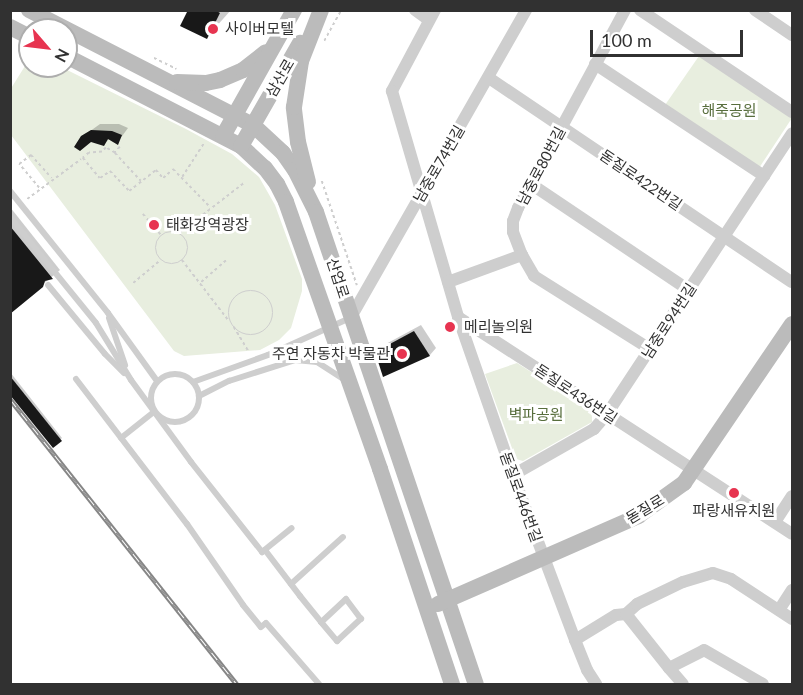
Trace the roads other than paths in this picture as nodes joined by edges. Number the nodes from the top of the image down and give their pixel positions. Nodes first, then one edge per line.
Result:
1 (29, 10) edge
2 (294, 10) edge
3 (320, 10) edge
4 (415, 10) edge
5 (526, 10) edge
6 (625, 10) edge
7 (640, 10) edge
8 (755, 10) edge
9 (432, 15) edge
10 (280, 35) junction
11 (792, 35) edge
12 (78, 62) edge
13 (595, 64) junction
14 (171, 74) junction
15 (489, 78) junction
16 (792, 112) edge
17 (236, 115) junction
18 (253, 125) junction
19 (562, 127) junction
20 (792, 133) edge
21 (224, 136) junction
22 (241, 146) junction
23 (764, 177) junction
24 (531, 184) junction
25 (10, 190) edge
26 (422, 194) junction
27 (316, 212) junction
28 (10, 217) edge
29 (725, 236) junction
30 (522, 255) junction
31 (448, 282) junction
32 (792, 282) edge
33 (48, 285) dead end
34 (689, 290) junction
35 (108, 313) junction
36 (351, 317) junction
37 (458, 317) junction
38 (792, 324) edge
39 (329, 327) junction
40 (650, 349) junction
41 (76, 379) dead end
42 (130, 380) junction
43 (157, 381) junction
44 (193, 382) junction
45 (349, 386) junction
46 (199, 396) junction
47 (155, 411) junction
48 (607, 414) junction
49 (121, 438) junction
50 (695, 470) junction
51 (513, 475) junction
52 (792, 496) edge
53 (775, 522) junction
54 (292, 528) dead end
55 (792, 534) edge
56 (343, 537) dead end
57 (265, 550) junction
58 (543, 559) junction
59 (291, 584) junction
60 (792, 590) edge
61 (447, 600) junction
62 (427, 609) junction
63 (779, 610) junction
64 (626, 614) junction
65 (792, 618) edge
66 (321, 622) junction
67 (575, 640) junction
68 (442, 654) junction
69 (669, 668) junction
70 (319, 684) edge
71 (444, 684) edge
72 (452, 684) edge
73 (476, 684) edge
74 (596, 684) edge
75 (683, 684) edge
76 (764, 684) edge

1 - 14 main road, 산업로
2 - 10 main road, 삼산로
3 - 18 main road, 삼산로
3 - 27 main road
4 - 9 street
5 - 15 street, 남중로74번길
6 - 13 street, 남중로80번길
7 - 16 street
8 - 11 street
9 - 26 street, 돋질로446번길
10 - 14 main road
10 - 17 main road, 삼산로
12 - 21 main road, 산업로
13 - 19 street, 남중로80번길
13 - 23 street
14 - 17 main road, 산업로
15 - 19 street, 돋질로422번길
15 - 26 street, 남중로74번길
17 - 18 main road, 산업로
17 - 21 main road, 삼산로
18 - 22 main road, 삼산로
18 - 27 main road, 산업로
19 - 24 street, 남중로80번길
19 - 29 street, 돋질로422번길
20 - 23 street, 남중로94번길
21 - 22 main road, 산업로
22 - 39 main road, 산업로
23 - 29 street, 남중로94번길
24 - 30 street, 남중로80번길
24 - 34 street
25 - 35 lane
26 - 31 street, 돋질로446번길
26 - 36 street, 남중로74번길
27 - 36 main road, 산업로
28 - 42 lane
29 - 32 street, 돋질로422번길
29 - 34 street, 남중로94번길
30 - 31 street
30 - 40 street, 남중로80번길
31 - 37 street, 돋질로446번길
33 - 42 lane
34 - 40 street, 남중로94번길
35 - 42 lane
35 - 43 lane
36 - 39 lane
36 - 61 main road, 산업로
37 - 48 street, 돋질로436번길
37 - 51 street, 돋질로446번길
38 - 50 main road, 돋질로
39 - 44 lane
39 - 45 main road, 산업로
40 - 48 street, 남중로94번길
41 - 49 lane
42 - 47 lane
43 - 44 lane
43 - 47 lane
44 - 46 lane
45 - 46 lane
45 - 62 main road, 산업로
46 - 47 lane
47 - 49 lane
47 - 57 lane
48 - 50 street, 돋질로436번길
48 - 51 street, 남중로94번길
49 - 70 lane
50 - 53 street, 돋질로436번길
50 - 58 main road, 돋질로
51 - 58 street, 돋질로446번길
52 - 53 street
53 - 55 street, 돋질로436번길
54 - 57 lane
56 - 59 lane
57 - 59 lane
58 - 61 main road, 돋질로
58 - 67 street, 돋질로446번길
59 - 66 lane
60 - 63 street
61 - 62 main road, 돋질로
61 - 73 main road, 산업로
62 - 68 main road, 산업로
63 - 64 street
63 - 65 street
64 - 67 street
64 - 69 street
66 - 66 lane
67 - 74 street, 돋질로446번길
68 - 71 main road
68 - 72 main road, 산업로
69 - 75 street
69 - 76 street

